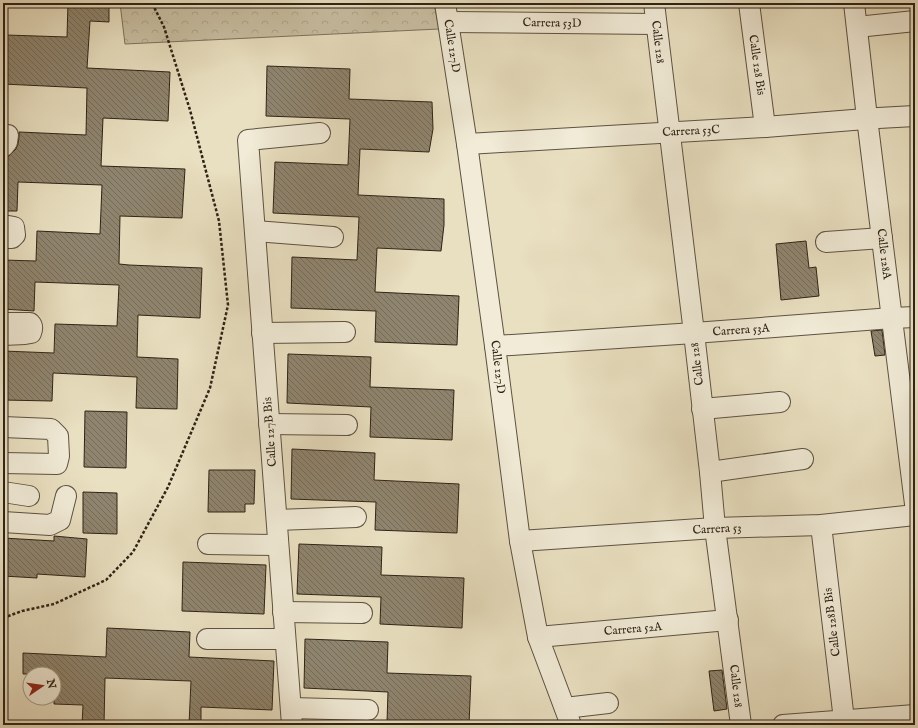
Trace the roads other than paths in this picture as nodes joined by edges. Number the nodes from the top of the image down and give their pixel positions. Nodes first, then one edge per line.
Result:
1 (654, 3) edge
2 (749, 3) edge
3 (854, 3) edge
4 (447, 12) edge
5 (915, 21) edge
6 (656, 24) junction
7 (857, 27) junction
8 (915, 116) edge
9 (867, 118) junction
10 (765, 126) junction
11 (669, 132) junction
12 (320, 134) dead end
13 (3, 135) edge
14 (467, 144) junction
15 (3, 146) edge
16 (3, 224) edge
17 (254, 231) junction
18 (333, 237) dead end
19 (3, 238) edge
20 (882, 238) junction
21 (826, 242) dead end
22 (915, 317) edge
23 (892, 318) junction
24 (3, 323) edge
25 (345, 332) dead end
26 (262, 333) junction
27 (694, 333) junction
28 (3, 334) edge
29 (495, 346) junction
30 (780, 402) dead end
31 (702, 409) junction
32 (269, 424) junction
33 (347, 425) dead end
34 (3, 427) edge
35 (804, 459) dead end
36 (3, 462) edge
37 (710, 472) junction
38 (3, 492) edge
39 (29, 496) dead end
40 (66, 496) dead end
41 (915, 504) edge
42 (915, 516) edge
43 (356, 517) dead end
44 (277, 520) junction
45 (3, 522) edge
46 (821, 525) junction
47 (715, 528) junction
48 (520, 541) junction
49 (208, 544) dead end
50 (278, 545) junction
51 (283, 612) junction
52 (362, 613) dead end
53 (728, 620) junction
54 (538, 637) junction
55 (206, 639) dead end
56 (285, 639) junction
57 (608, 703) dead end
58 (368, 710) dead end
59 (915, 715) edge
60 (291, 717) edge
61 (568, 717) edge
62 (844, 720) junction
63 (741, 725) edge
64 (782, 725) edge

1 - 6 street, Calle 128
2 - 10 street, Calle 128 Bis
3 - 7 street, Calle 128A
4 - 6 street, Carrera 53D
4 - 14 street, Calle 127D
5 - 7 street
6 - 11 street, Calle 128
7 - 9 street, Calle 128A
8 - 9 street, Carrera 53C
9 - 10 street, Carrera 53C
9 - 20 street, Calle 128A
10 - 11 street, Carrera 53C
11 - 14 street, Carrera 53C
11 - 27 street, Calle 128
12 - 17 street, Calle 127B Bis
13 - 15 street
14 - 29 street, Calle 127D
16 - 19 street
17 - 18 street
17 - 26 street, Calle 127B Bis
20 - 21 street
20 - 23 street, Calle 128A
22 - 23 street, Carrera 53A
23 - 27 street, Carrera 53A
23 - 41 street, Calle 128A
24 - 28 street
25 - 26 street
26 - 32 street, Calle 127B Bis
27 - 29 street, Carrera 53A
27 - 31 street, Calle 128
29 - 48 street, Calle 127D
30 - 31 street
31 - 37 street, Calle 128
32 - 33 street
32 - 44 street, Calle 127B Bis
34 - 36 street
35 - 37 street
37 - 47 street, Calle 128
38 - 39 street
40 - 45 street
42 - 46 street, Carrera 53
43 - 44 street
44 - 50 street, Calle 127B Bis
46 - 47 street, Carrera 53
46 - 62 street, Calle 128B Bis
47 - 48 street, Carrera 53
47 - 53 street, Calle 128
48 - 54 street, Calle 127D
49 - 50 street
50 - 51 street, Calle 127B Bis
51 - 52 street
51 - 56 street, Calle 127B Bis
53 - 54 street, Carrera 52A
53 - 63 street, Calle 128
54 - 61 street, Calle 127D
55 - 56 street
56 - 60 street, Calle 127B Bis
57 - 61 street
58 - 60 street
59 - 62 street
62 - 64 street

